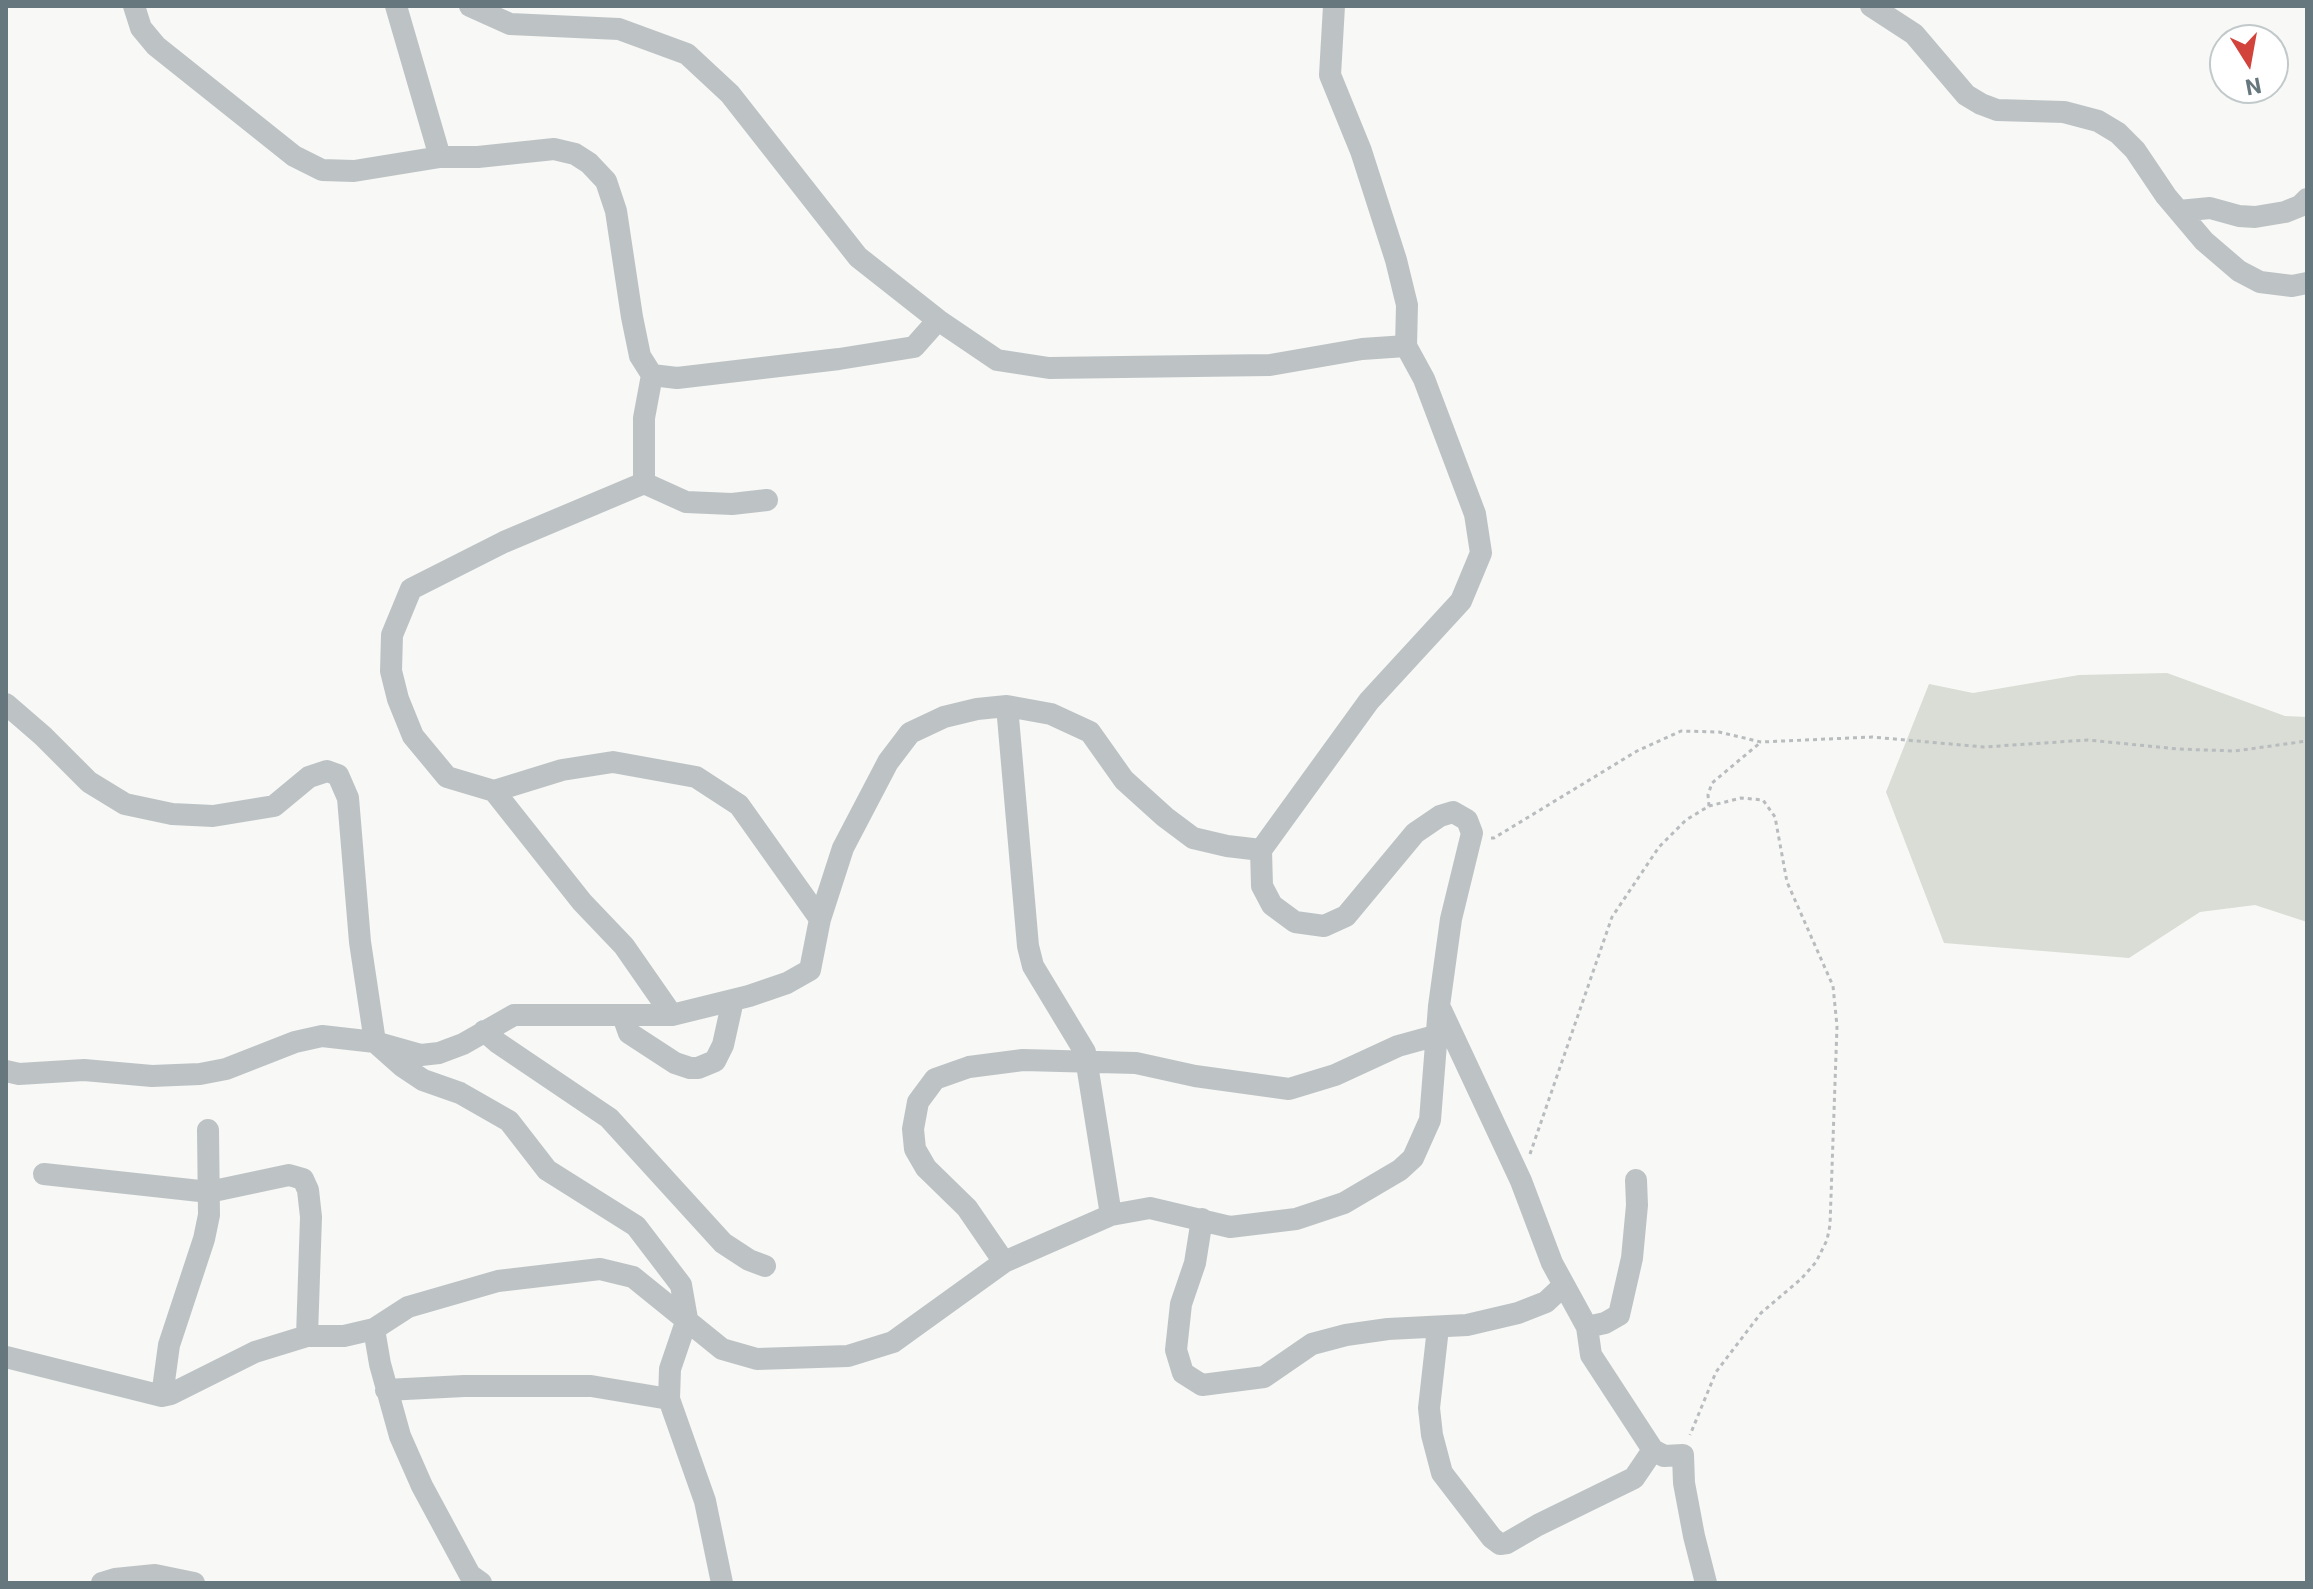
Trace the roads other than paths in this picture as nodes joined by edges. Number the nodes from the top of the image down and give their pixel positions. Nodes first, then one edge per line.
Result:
1 (134, 6) edge
2 (396, 6) edge
3 (470, 6) edge
4 (1334, 6) edge
5 (1871, 6) edge
6 (440, 157) junction
7 (2307, 199) edge
8 (2179, 211) junction
9 (2307, 283) edge
10 (938, 320) junction
11 (1406, 346) junction
12 (652, 375) junction
13 (644, 483) junction
14 (767, 500) dead end
15 (6, 704) edge
16 (1007, 706) junction
17 (494, 791) junction
18 (1261, 850) junction
19 (820, 919) junction
20 (733, 1000) junction
21 (1439, 1006) junction
22 (672, 1015) junction
23 (623, 1016) junction
24 (484, 1031) junction
25 (1438, 1035) junction
26 (375, 1042) junction
27 (1087, 1063) junction
28 (6, 1071) edge
29 (208, 1130) dead end
30 (44, 1174) dead end
31 (1636, 1180) dead end
32 (209, 1192) junction
33 (1111, 1215) junction
34 (1202, 1219) junction
35 (1004, 1262) junction
36 (765, 1266) dead end
37 (1563, 1286) junction
38 (687, 1319) junction
39 (1587, 1327) junction
40 (1438, 1328) junction
41 (374, 1329) junction
42 (307, 1336) junction
43 (6, 1357) edge
44 (386, 1390) junction
45 (162, 1396) junction
46 (669, 1399) junction
47 (1653, 1450) junction
48 (102, 1583) edge
49 (193, 1583) edge
50 (481, 1583) edge
51 (722, 1583) edge
52 (1706, 1583) edge

1 - 6 street
2 - 6 street
3 - 10 street
4 - 11 street
5 - 8 street
6 - 12 street
7 - 8 street
8 - 9 street
10 - 11 street
10 - 12 street
11 - 18 street
12 - 13 street
13 - 14 street
13 - 17 street
15 - 26 street
16 - 18 street
16 - 19 street
16 - 27 street
17 - 19 street
17 - 22 street
18 - 21 street
19 - 20 street
20 - 22 street
20 - 23 street
21 - 25 street
21 - 37 street
22 - 23 street
23 - 24 street
24 - 26 street
24 - 36 street
25 - 27 street
25 - 34 street
26 - 28 street
26 - 38 street
27 - 33 street
27 - 35 street
29 - 32 street
30 - 32 street
31 - 39 street
32 - 42 street
32 - 45 street
33 - 34 street
33 - 35 street
34 - 40 street
35 - 38 street
37 - 39 street
37 - 40 street
38 - 41 street
38 - 46 street
39 - 47 street
40 - 47 street
41 - 42 street
41 - 44 street
42 - 45 street
43 - 45 street
44 - 46 street
44 - 50 street
46 - 51 street
47 - 52 street
48 - 49 street

